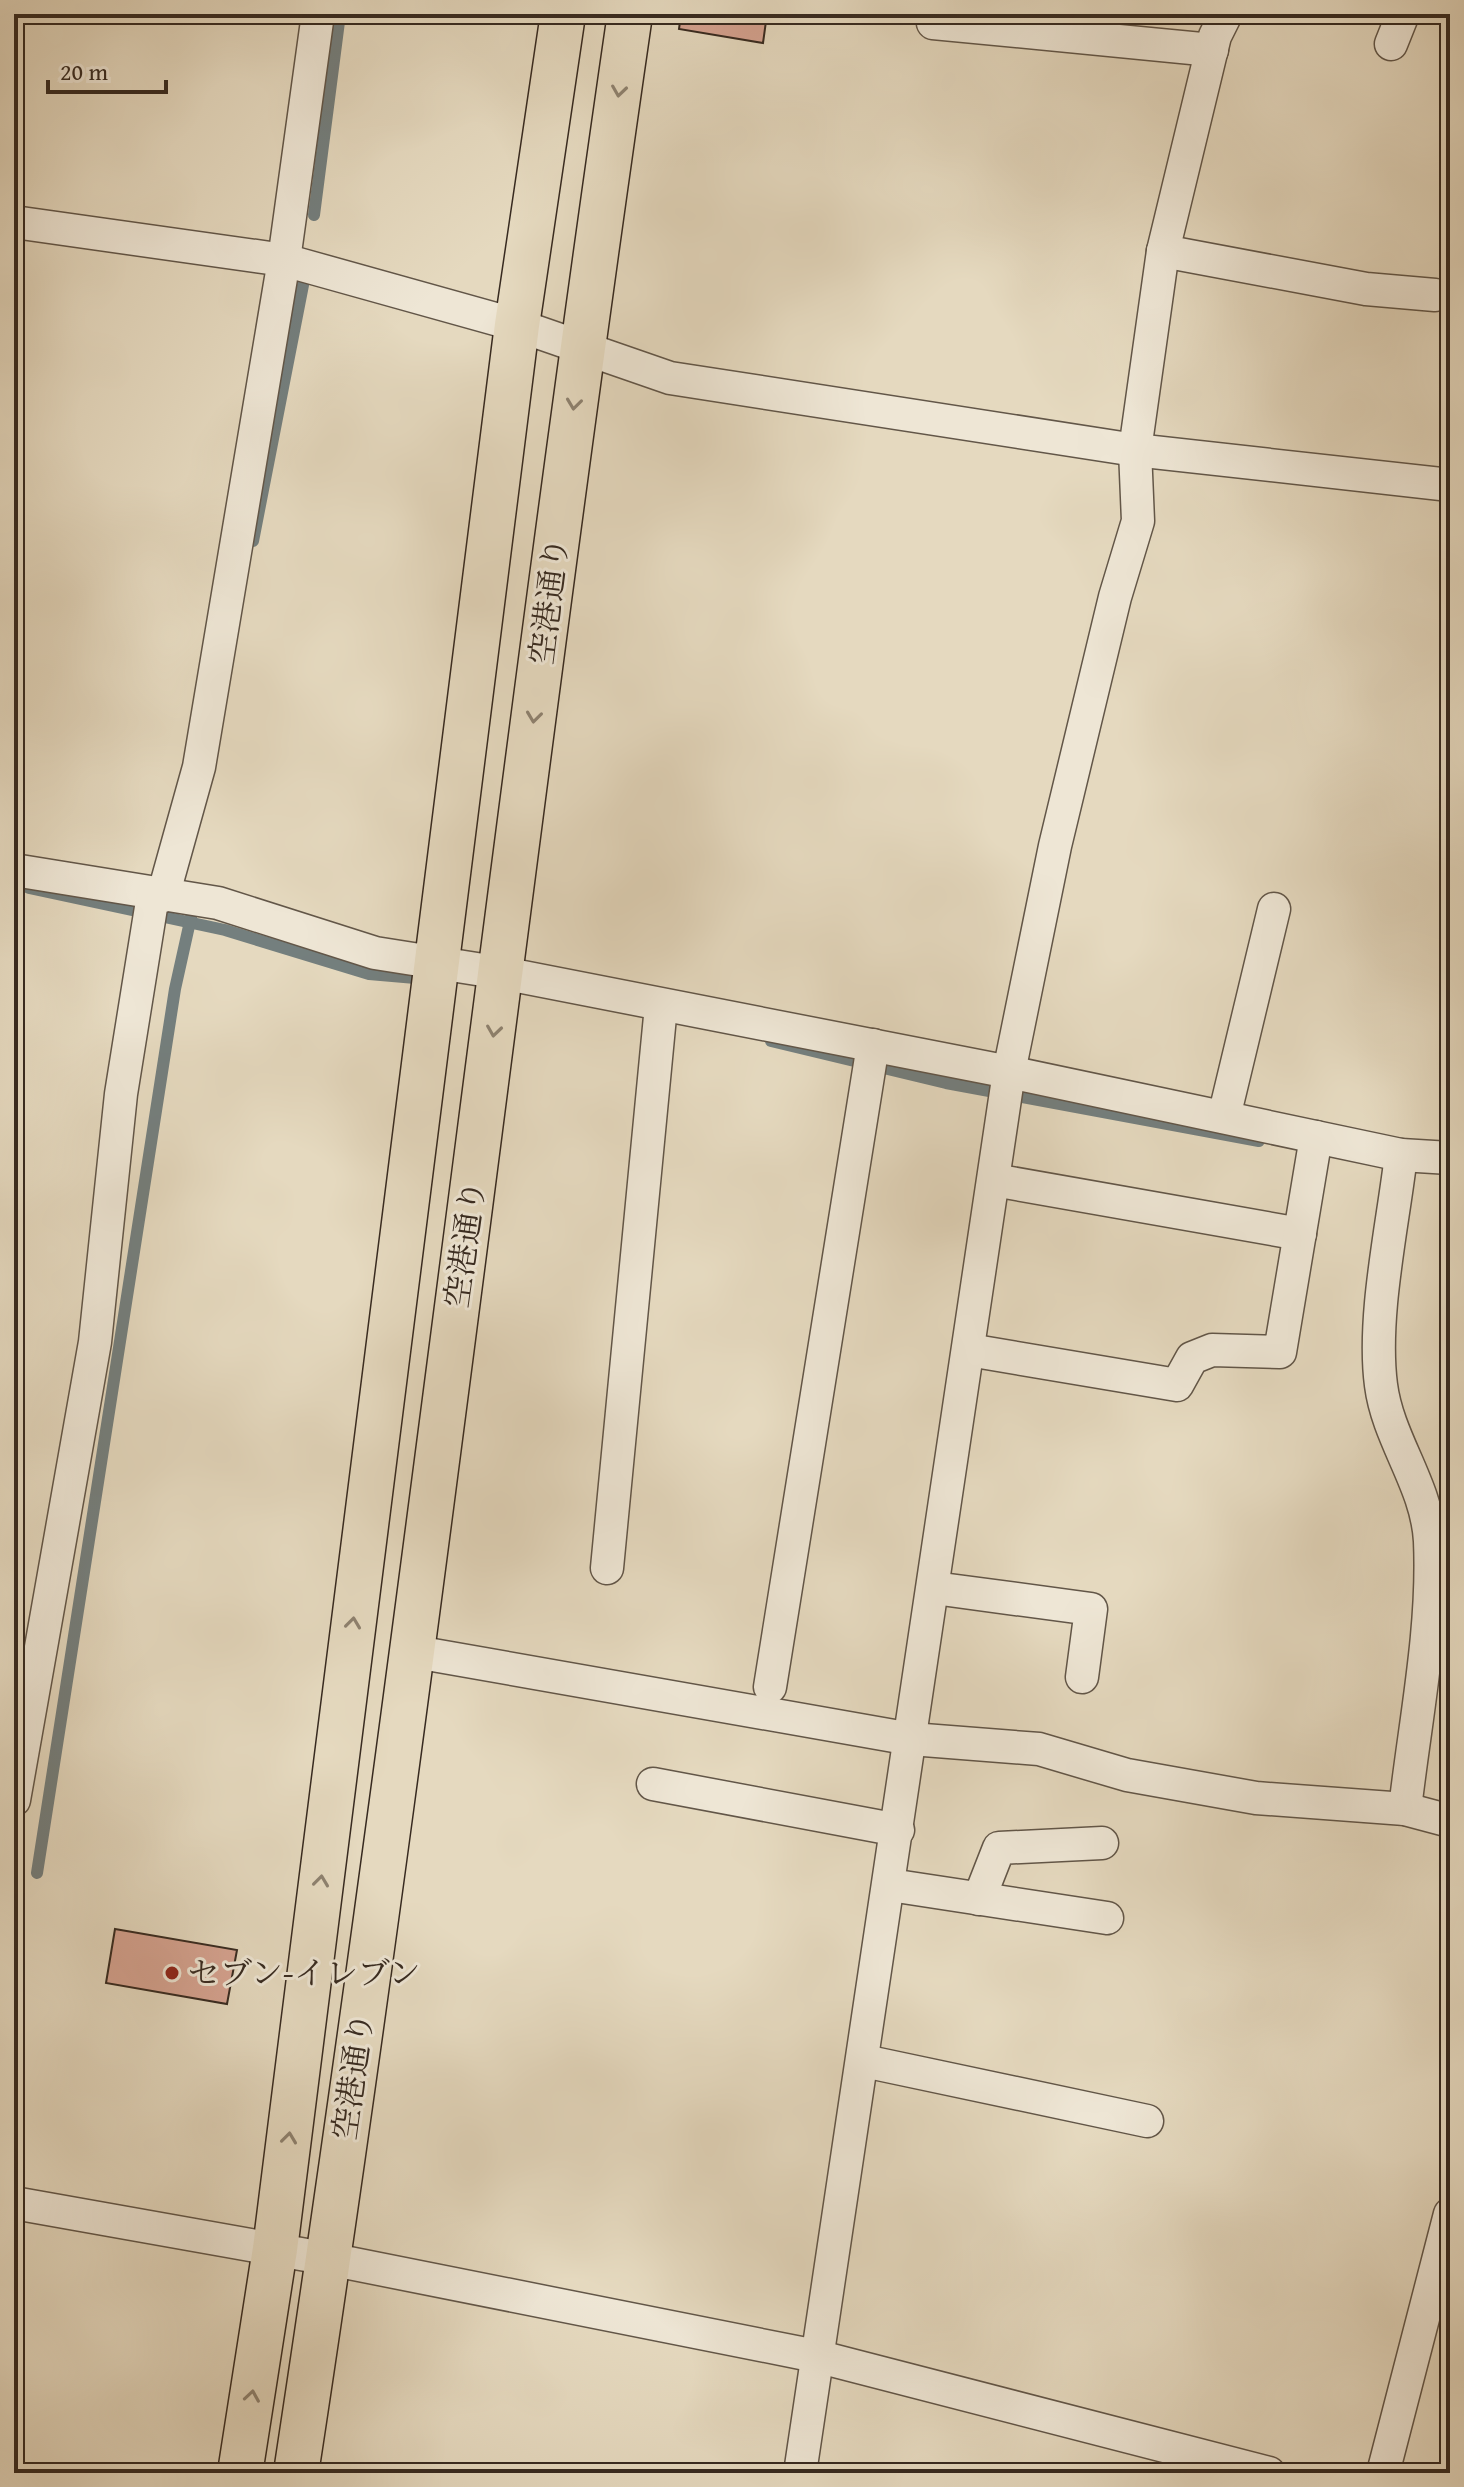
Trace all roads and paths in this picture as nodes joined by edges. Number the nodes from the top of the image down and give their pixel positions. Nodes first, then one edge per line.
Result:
1 (318, 14) edge
2 (563, 14) edge
3 (630, 14) edge
4 (1226, 14) edge
5 (1403, 14) edge
6 (933, 23) dead end
7 (1098, 26) edge
8 (1391, 44) dead end
9 (1212, 50) junction
10 (14, 222) edge
11 (1163, 251) junction
12 (284, 260) junction
13 (1435, 295) dead end
14 (517, 325) junction
15 (581, 350) junction
16 (1135, 450) junction
17 (1450, 485) edge
18 (14, 870) edge
19 (158, 895) junction
20 (1274, 909) dead end
21 (436, 963) junction
22 (502, 973) junction
23 (661, 1006) junction
24 (873, 1045) junction
25 (1009, 1072) junction
26 (1224, 1117) junction
27 (1316, 1137) junction
28 (1401, 1155) junction
29 (1450, 1158) edge
30 (994, 1180) junction
31 (1300, 1234) junction
32 (969, 1350) junction
33 (607, 1568) dead end
34 (934, 1588) junction
35 (410, 1651) junction
36 (1082, 1677) dead end
37 (770, 1687) dead end
38 (911, 1739) junction
39 (653, 1784) dead end
40 (14, 1800) edge
41 (1405, 1809) junction
42 (1450, 1821) edge
43 (898, 1830) junction
44 (1102, 1843) dead end
45 (890, 1885) junction
46 (979, 1899) junction
47 (1107, 1918) dead end
48 (864, 2061) junction
49 (1147, 2121) dead end
50 (14, 2203) edge
51 (1450, 2214) edge
52 (275, 2249) junction
53 (329, 2259) junction
54 (816, 2356) junction
55 (240, 2473) edge
56 (296, 2473) edge
57 (800, 2473) edge
58 (1269, 2473) edge
59 (1383, 2473) edge

1 - 12 street
2 - 14 highway, 空港通り
3 -> 15 highway, 空港通り
4 - 9 street
5 - 8 street
6 - 7 street
7 - 9 street
9 - 11 street
10 - 12 street
11 - 13 street
11 - 16 street
12 - 14 street
12 - 19 street
14 - 15 street
14 - 21 highway, 空港通り
15 - 16 street
15 -> 22 highway, 空港通り
16 - 17 street
16 - 25 street
18 - 19 street
19 - 21 street
19 - 40 street
20 - 26 street
21 - 22 street
52 -> 21 highway, 空港通り
22 - 23 street
22 -> 35 highway, 空港通り
23 - 24 street
23 - 33 street
24 - 25 street
24 - 37 street
25 - 26 street
25 - 30 street
26 - 27 street
27 - 28 street
27 - 31 street
28 - 29 street
28 - 41 street
30 - 31 street
30 - 32 street
31 - 32 street
32 - 34 street
34 - 36 street
34 - 38 street
35 - 38 street
35 - 53 highway, 空港通り
38 - 41 street
38 - 43 street
39 - 43 street
41 - 42 street
43 - 45 street
44 - 46 street
45 - 46 street
45 - 48 street
46 - 47 street
48 - 49 street
48 - 54 street
50 - 52 street
51 - 59 street
52 - 53 street
55 -> 52 highway, 空港通り
53 - 54 street
53 - 56 highway, 空港通り
54 - 57 street
54 - 58 street

